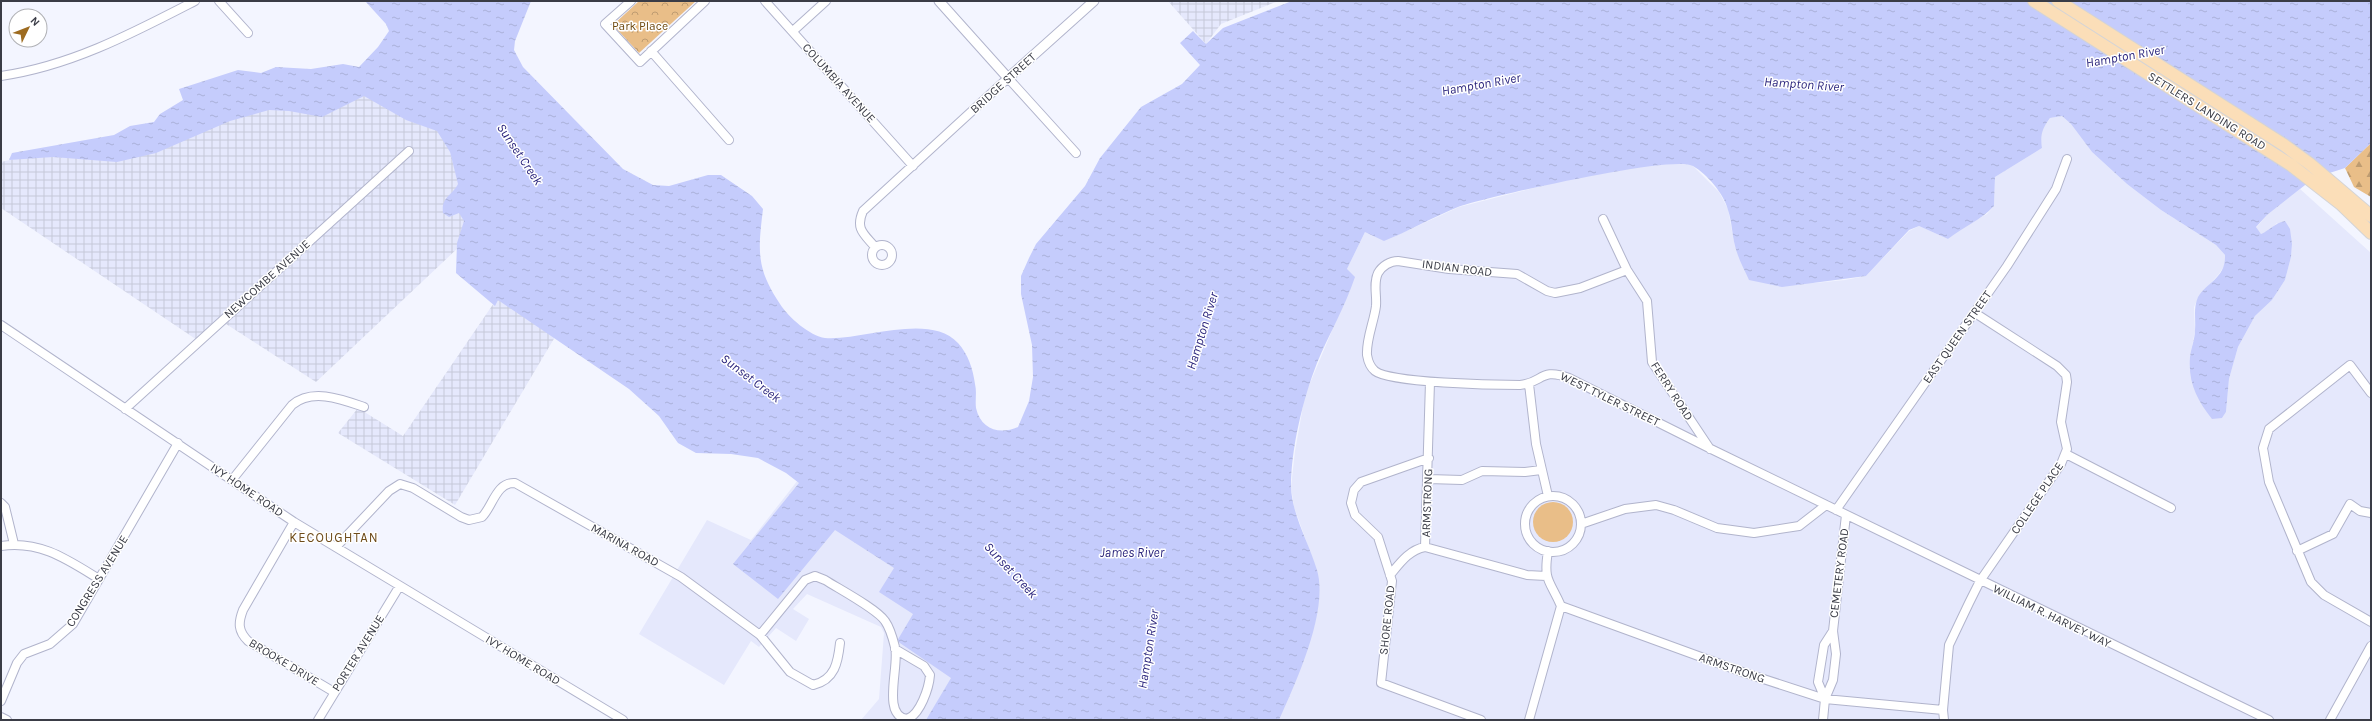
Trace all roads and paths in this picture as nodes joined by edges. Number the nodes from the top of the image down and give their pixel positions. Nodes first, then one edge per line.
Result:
1 (196, 1) edge
2 (219, 1) edge
3 (631, 1) edge
4 (705, 1) edge
5 (765, 1) edge
6 (826, 1) edge
7 (940, 1) edge
8 (1094, 1) edge
9 (2034, 1) edge
10 (2058, 1) edge
11 (793, 31) junction
12 (248, 33) dead end
13 (651, 51) junction
14 (1, 76) edge
15 (1008, 78) junction
16 (729, 140) dead end
17 (409, 152) dead end
18 (1076, 152) dead end
19 (2067, 159) dead end
20 (913, 166) junction
21 (2344, 200) junction
22 (2371, 216) edge
23 (1604, 220) dead end
24 (2371, 234) edge
25 (875, 247) dead end
26 (1627, 270) junction
27 (1975, 313) junction
28 (1, 325) edge
29 (1371, 367) joint
30 (1430, 382) junction
31 (1529, 384) junction
32 (2371, 393) edge
33 (364, 407) dead end
34 (125, 408) junction
35 (178, 443) junction
36 (1711, 449) junction
37 (2066, 454) junction
38 (1428, 458) junction
39 (1541, 470) junction
40 (1428, 479) junction
41 (232, 480) junction
42 (1548, 496) junction
43 (1, 503) edge
44 (1826, 505) junction
45 (2171, 508) dead end
46 (1836, 510) junction
47 (2371, 513) edge
48 (1846, 515) junction
49 (294, 522) junction
50 (1581, 524) junction
51 (14, 544) junction
52 (1, 546) edge
53 (336, 547) junction
54 (1425, 547) junction
55 (1548, 551) junction
56 (2298, 551) junction
57 (1390, 575) junction
58 (1546, 576) junction
59 (99, 579) junction
60 (1980, 581) junction
61 (399, 587) junction
62 (1561, 606) junction
63 (2371, 622) edge
64 (1833, 631) junction
65 (760, 634) junction
66 (840, 643) dead end
67 (2371, 646) edge
68 (895, 649) junction
69 (334, 692) junction
70 (1825, 699) junction
71 (1, 701) edge
72 (1943, 710) junction
73 (1, 717) edge
74 (7, 720) edge
75 (318, 720) edge
76 (623, 720) edge
77 (1481, 720) edge
78 (1529, 720) edge
79 (1823, 720) edge
80 (1944, 720) edge
81 (2269, 720) edge
82 (2330, 720) edge

1 - 14 street
2 - 12 street
3 - 13 street
4 - 13 street
5 - 11 street, COLUMBIA AVENUE
6 - 11 street
7 - 15 street
8 - 15 street, BRIDGE STREET
9 - 21 main road, SETTLERS LANDING ROAD
10 - 21 main road, SETTLERS LANDING ROAD
11 - 20 street, COLUMBIA AVENUE
13 - 16 street
15 - 18 street
15 - 20 street, BRIDGE STREET
17 - 34 street, NEWCOMBE AVENUE
19 - 27 street, EAST QUEEN STREET
20 - 25 street, BRIDGE STREET
21 - 22 main road, SETTLERS LANDING ROAD
21 - 24 main road, SETTLERS LANDING ROAD
23 - 26 street, FERRY ROAD
26 - 29 street, INDIAN ROAD
26 - 36 street, FERRY ROAD
27 - 37 street, COLLEGE PLACE
27 - 46 street, EAST QUEEN STREET
28 - 34 street, IVY HOME ROAD
29 - 30 street, WEST TYLER STREET
30 - 31 street, WEST TYLER STREET
30 - 38 street
31 - 36 street, WEST TYLER STREET
31 - 39 street
32 - 56 street
33 - 41 street
34 - 35 street, IVY HOME ROAD
35 - 41 street, IVY HOME ROAD
35 - 59 street, CONGRESS AVENUE
36 - 44 street, WEST TYLER STREET
37 - 45 street
37 - 60 street, COLLEGE PLACE
38 - 40 street, ARMSTRONG
38 - 57 street, SHORE ROAD
39 - 40 street
39 - 42 street
40 - 54 street, ARMSTRONG
41 - 49 street, IVY HOME ROAD
42 - 50 street
42 - 55 street
43 - 51 street
44 - 46 street, WEST TYLER STREET
44 - 50 street
46 - 48 street, WILLIAM R. HARVEY WAY
47 - 56 street
48 - 60 street, WILLIAM R. HARVEY WAY
48 - 64 street, CEMETERY ROAD
49 - 53 street, IVY HOME ROAD
49 - 69 street, BROOKE DRIVE
50 - 55 street
51 - 52 street
51 - 59 street
53 - 61 street, IVY HOME ROAD
53 - 65 street, MARINA ROAD
54 - 57 street, ARMSTRONG
54 - 58 street, ARMSTRONG
55 - 58 street
56 - 63 street
57 - 77 street, SHORE ROAD
58 - 62 street
59 - 71 street, CONGRESS AVENUE
60 - 72 street, COLLEGE PLACE
60 - 81 street, WILLIAM R. HARVEY WAY
61 - 69 street, PORTER AVENUE
61 - 76 street, IVY HOME ROAD
62 - 70 street, ARMSTRONG
62 - 78 street
64 - 70 street, CEMETERY ROAD
64 - 70 street, CEMETERY ROAD
65 - 66 street
65 - 68 street
67 - 82 street
68 - 68 street
69 - 75 street, PORTER AVENUE
70 - 72 street, ARMSTRONG
70 - 79 street, CEMETERY ROAD
72 - 80 street, COLLEGE PLACE
73 - 74 street

